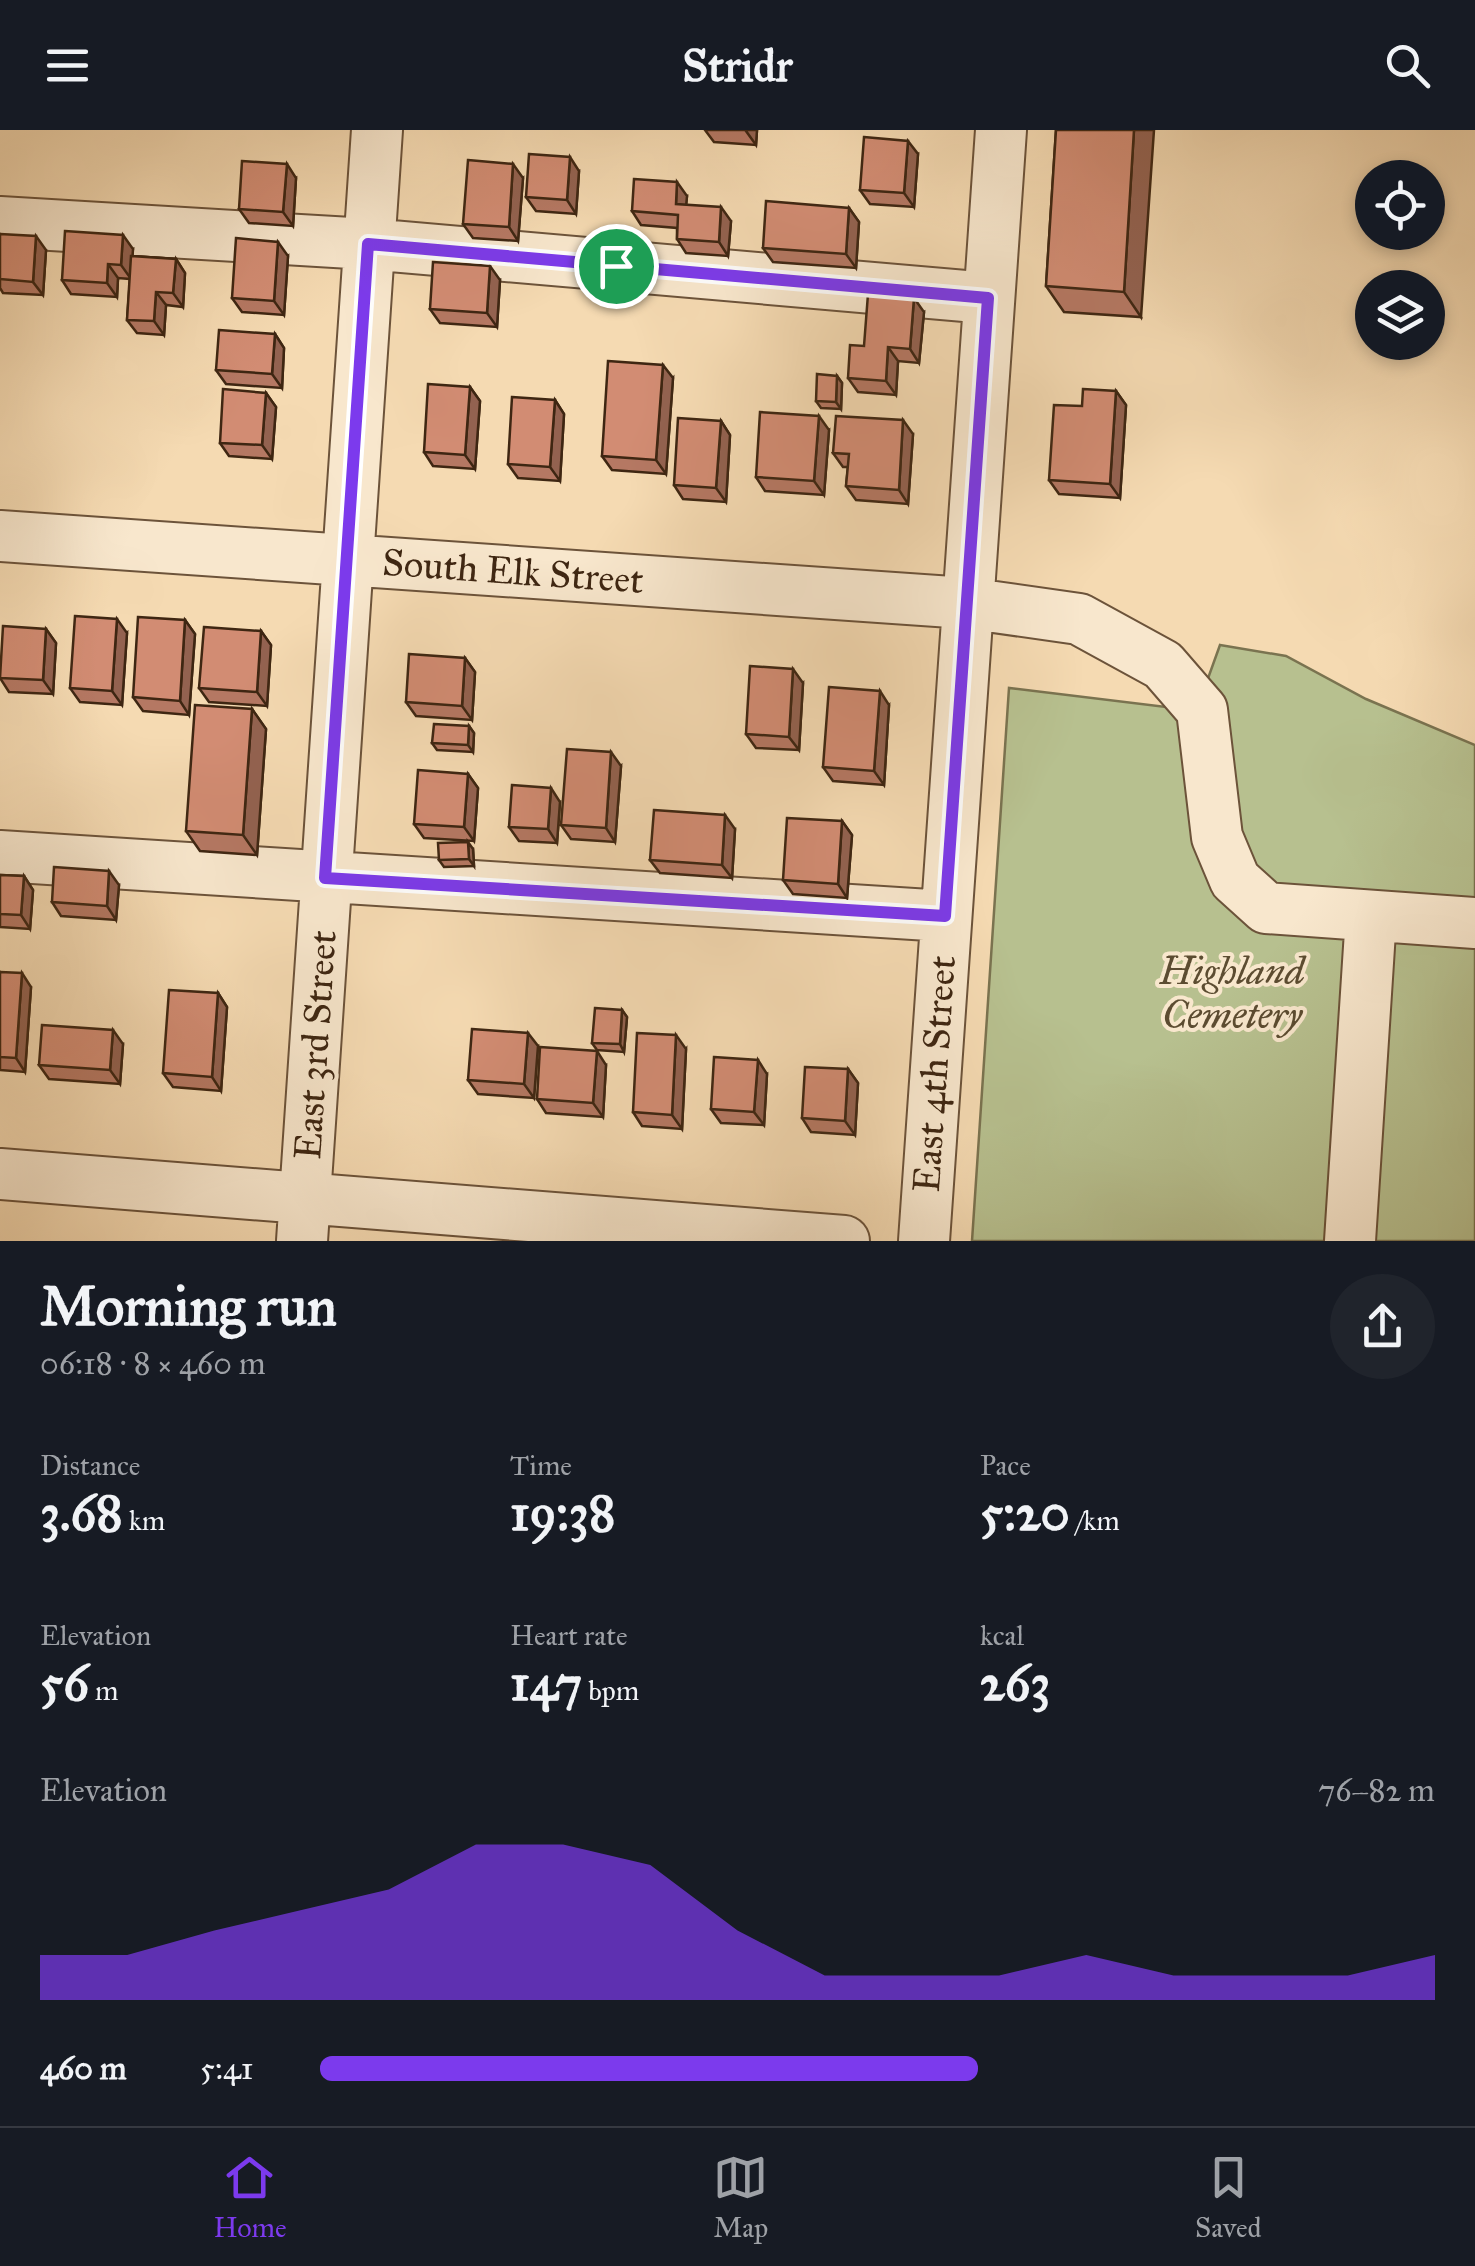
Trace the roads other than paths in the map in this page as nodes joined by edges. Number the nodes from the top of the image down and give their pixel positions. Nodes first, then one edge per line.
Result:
1 (377, 130) edge
2 (1001, 130) edge
3 (0, 222) edge
4 (368, 244) junction
5 (988, 298) junction
6 (0, 536) edge
7 (346, 560) junction
8 (966, 604) junction
9 (0, 856) edge
10 (325, 878) junction
11 (945, 916) junction
12 (1371, 916) junction
13 (1475, 923) edge
14 (0, 1174) edge
15 (304, 1219) edge
16 (844, 1241) edge
17 (924, 1241) edge
18 (1350, 1241) edge

1 - 4 street, East 3rd Street
2 - 5 street, East 4th Street
3 - 4 street
4 - 5 street
4 - 7 street, East 3rd Street
5 - 8 street, East 4th Street
6 - 7 street, South Elk Street
7 - 8 street, South Elk Street
7 - 10 street, East 3rd Street
8 - 11 street, East 4th Street
8 - 12 street, South Elk Street
9 - 10 street
10 - 11 street
10 - 15 street, East 3rd Street
11 - 17 street, East 4th Street
12 - 13 street, South Elk Street
12 - 18 street
14 - 15 street
15 - 16 street

